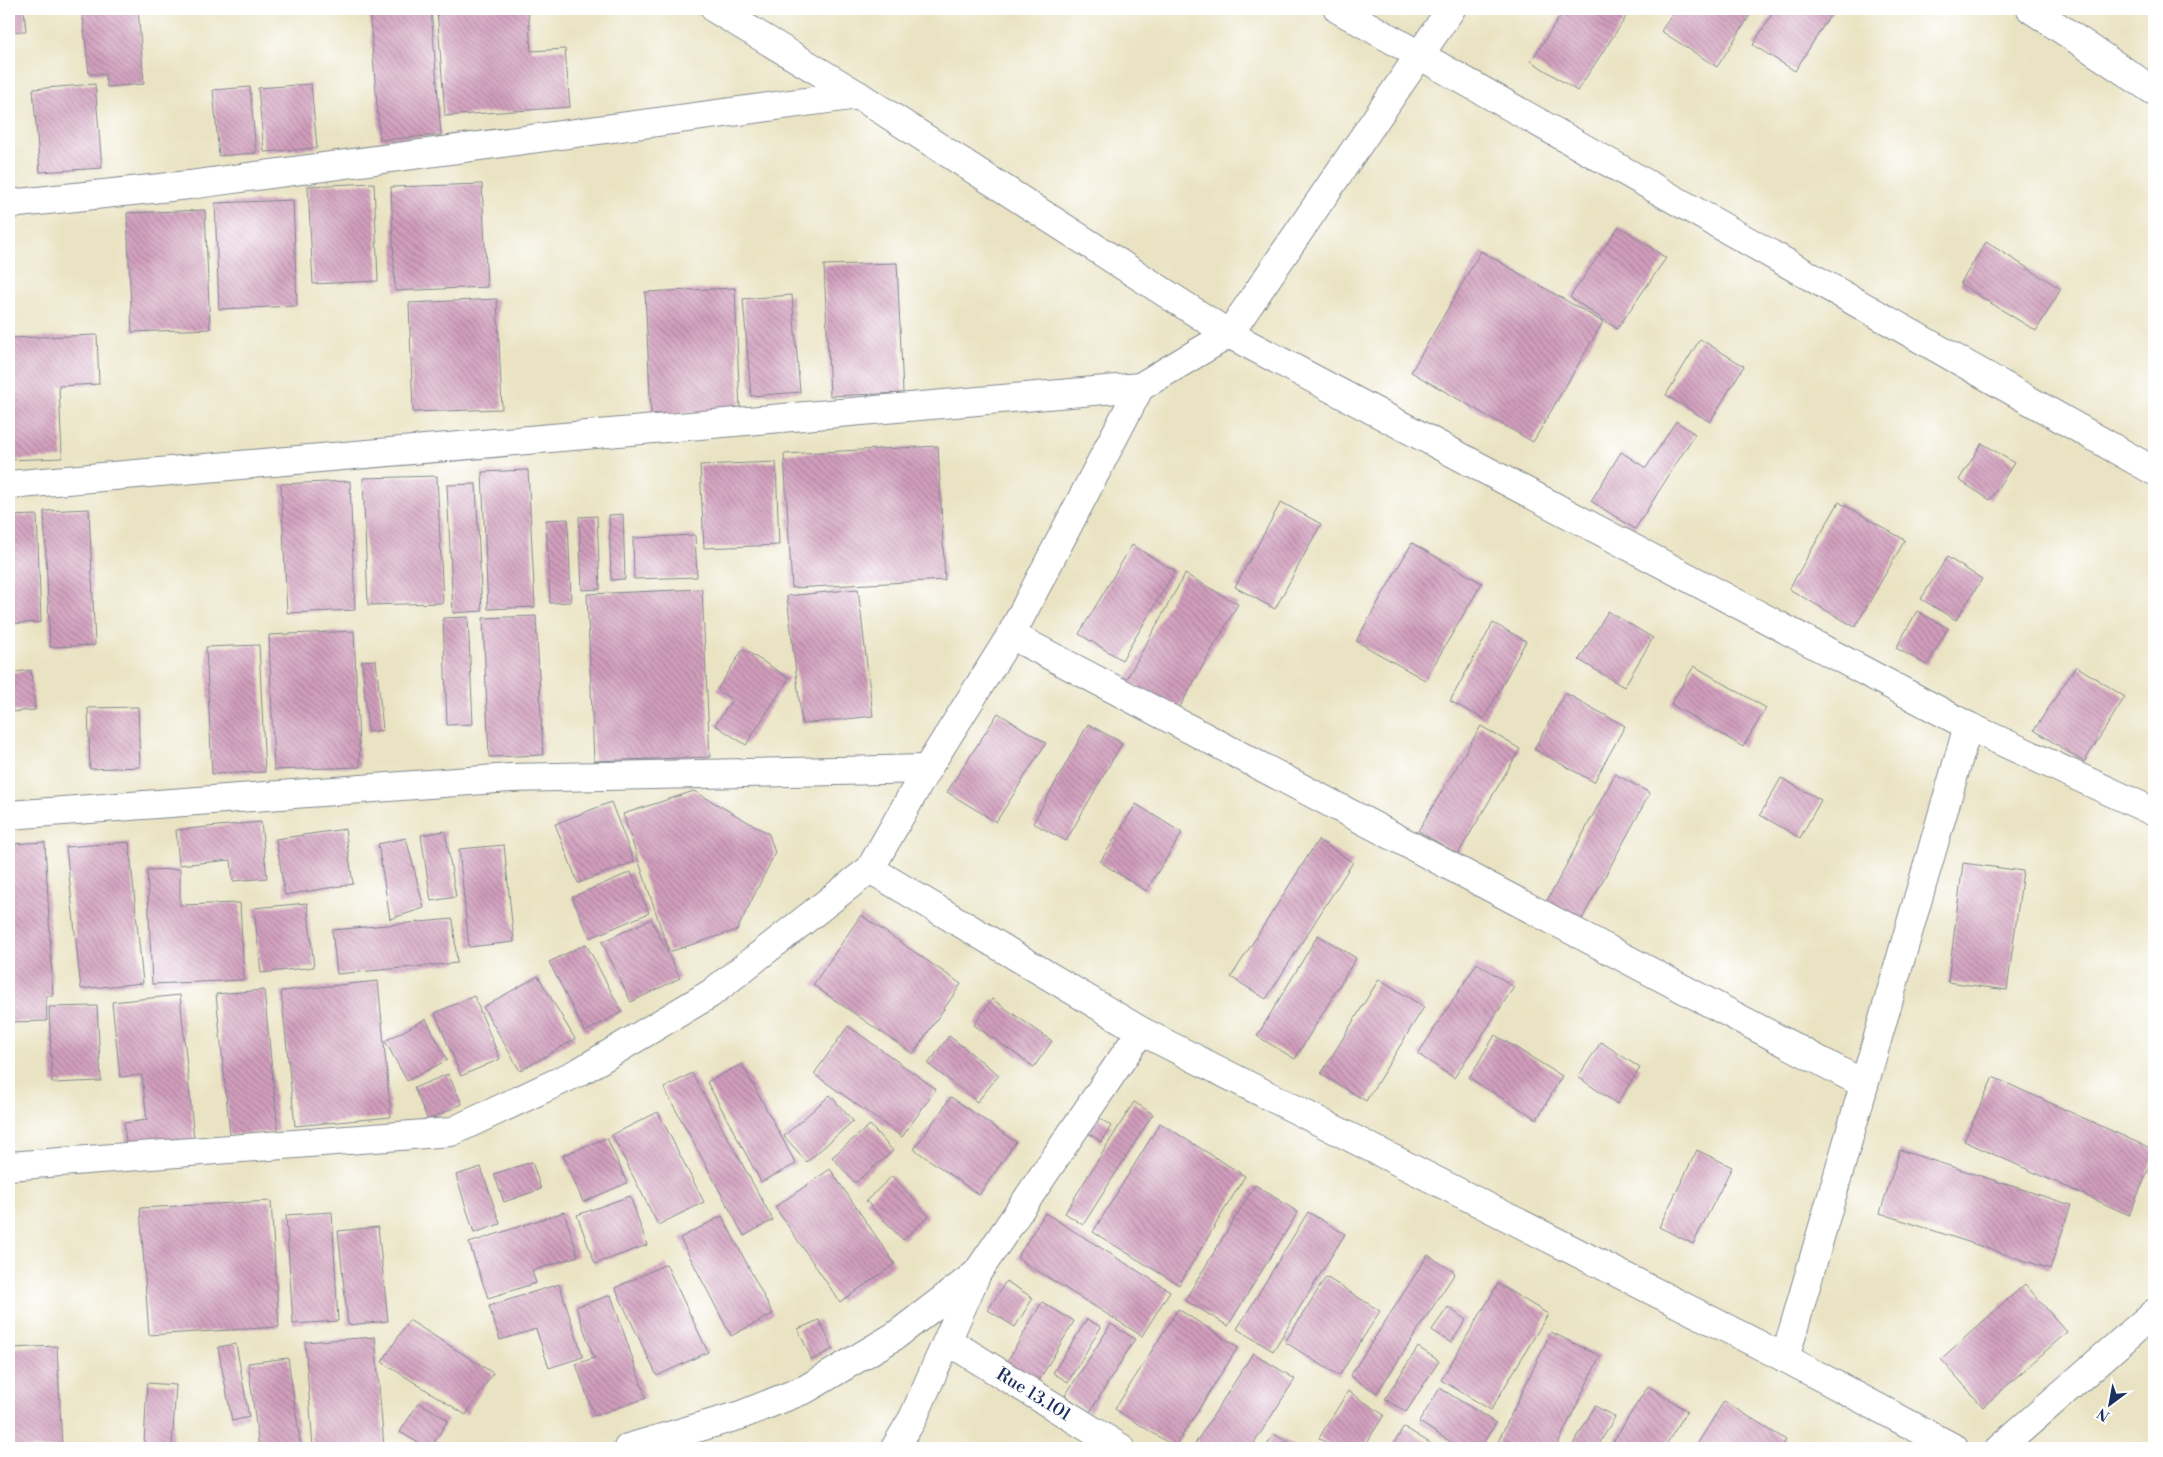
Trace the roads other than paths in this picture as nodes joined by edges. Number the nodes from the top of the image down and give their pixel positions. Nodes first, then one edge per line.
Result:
1 (715, 9) edge
2 (1338, 9) edge
3 (1451, 9) edge
4 (2031, 9) edge
5 (1419, 54) junction
6 (2154, 91) edge
7 (858, 95) junction
8 (9, 204) edge
9 (1229, 334) junction
10 (1140, 388) junction
11 (2154, 471) edge
12 (9, 485) edge
13 (1011, 635) junction
14 (1968, 726) junction
15 (927, 769) junction
16 (2154, 812) edge
17 (9, 815) edge
18 (870, 869) junction
19 (1141, 1031) junction
20 (1864, 1084) junction
21 (9, 1166) edge
22 (978, 1273) junction
23 (2154, 1312) edge
24 (948, 1342) junction
25 (1785, 1358) junction
26 (628, 1448) edge
27 (895, 1448) edge
28 (1120, 1448) edge
29 (1954, 1448) edge
30 (2000, 1448) edge

1 - 7 street
2 - 5 street
3 - 5 street
4 - 6 street
5 - 9 street
5 - 11 street
7 - 8 street
7 - 9 street
9 - 10 street
9 - 14 street
10 - 12 street
10 - 13 street
13 - 15 street
13 - 20 street
14 - 16 street
14 - 20 street
15 - 17 street
15 - 18 street
18 - 19 street
18 - 21 street
19 - 22 street
19 - 25 street
20 - 25 street
22 - 24 street
22 - 26 street
23 - 30 street
24 - 27 street
24 - 28 street, Rue 13.101
25 - 29 street

